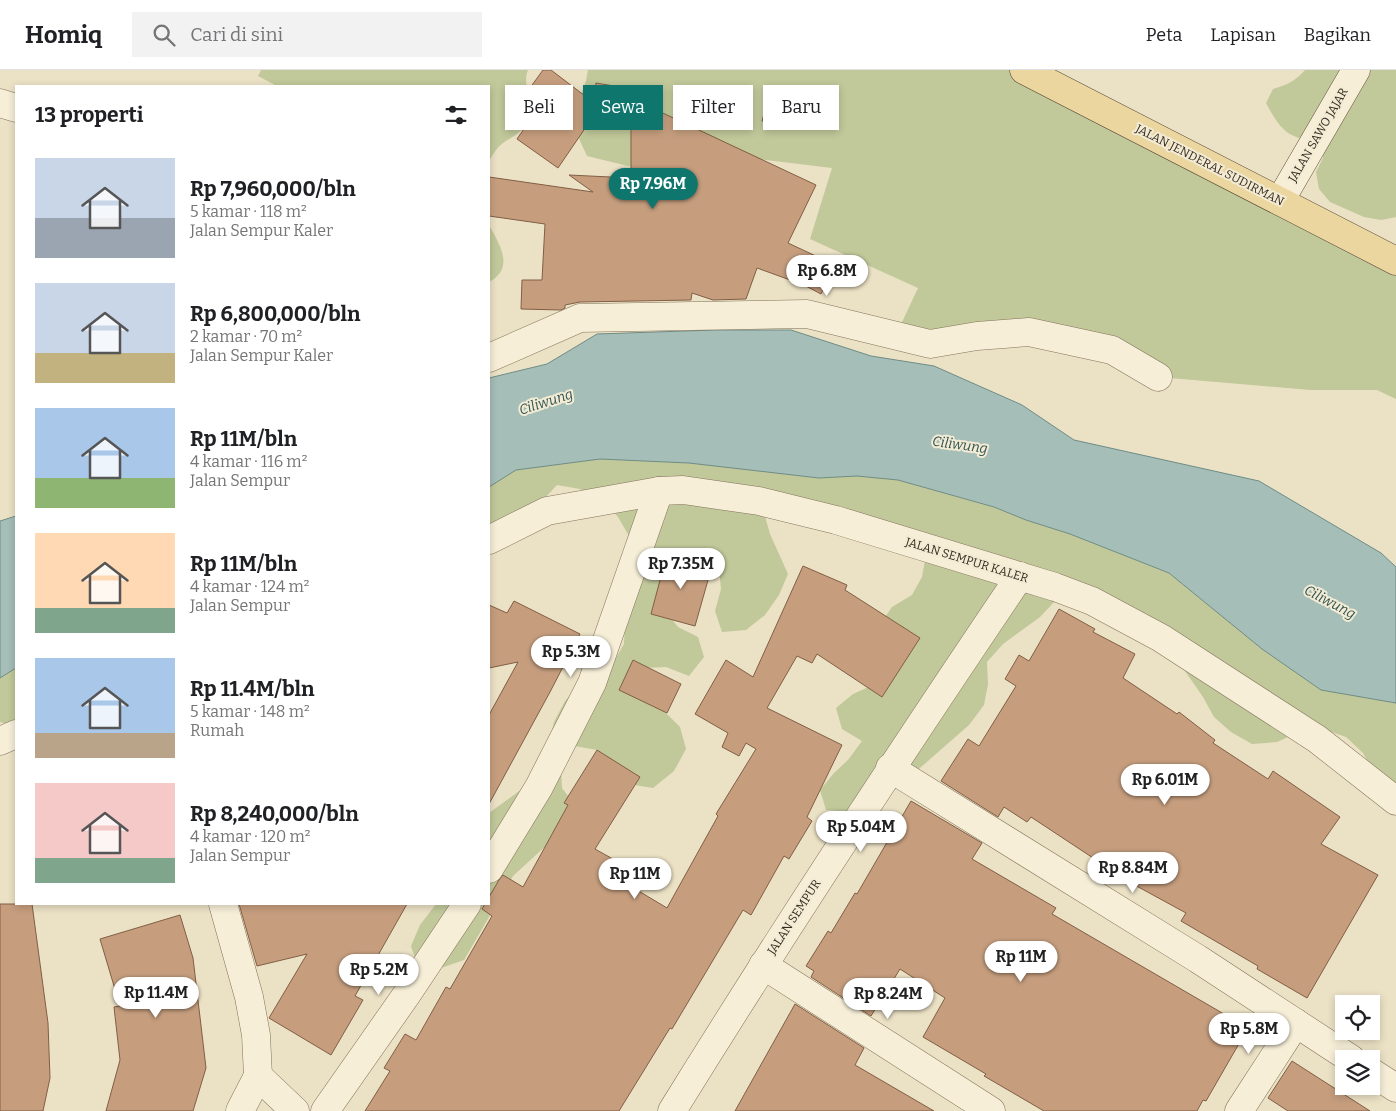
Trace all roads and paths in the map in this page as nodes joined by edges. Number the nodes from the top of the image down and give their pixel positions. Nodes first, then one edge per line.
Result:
1 (1024, 70) edge
2 (1356, 70) edge
3 (0, 104) edge
4 (15, 108) edge
5 (1280, 201) junction
6 (1396, 260) edge
7 (490, 358) edge
8 (1158, 377) dead end
9 (659, 491) junction
10 (490, 540) edge
11 (1020, 576) junction
12 (15, 734) edge
13 (0, 741) edge
14 (890, 768) junction
15 (1396, 801) edge
16 (490, 867) edge
17 (223, 905) edge
18 (466, 905) edge
19 (763, 965) junction
20 (1296, 1023) junction
21 (1337, 1050) edge
22 (258, 1076) junction
23 (1380, 1078) edge
24 (1396, 1088) edge
25 (240, 1111) edge
26 (295, 1111) edge
27 (325, 1111) edge
28 (672, 1111) edge
29 (991, 1111) edge
30 (1239, 1111) edge

1 - 5 main road, JALAN JENDERAL SUDIRMAN
2 - 5 street, JALAN SAWO JAJAR
3 - 4 street
5 - 6 main road, JALAN JENDERAL SUDIRMAN
7 - 8 street
9 - 10 street, JALAN SEMPUR KALER
9 - 11 street, JALAN SEMPUR KALER
9 - 16 street
11 - 14 street, JALAN SEMPUR
11 - 15 street, JALAN SEMPUR KALER
12 - 13 street
14 - 19 street, JALAN SEMPUR
14 - 20 street
17 - 22 street
18 - 27 street
19 - 28 street, JALAN SEMPUR
19 - 29 street
20 - 21 street
20 - 30 street
22 - 25 street
22 - 26 street
23 - 24 street

